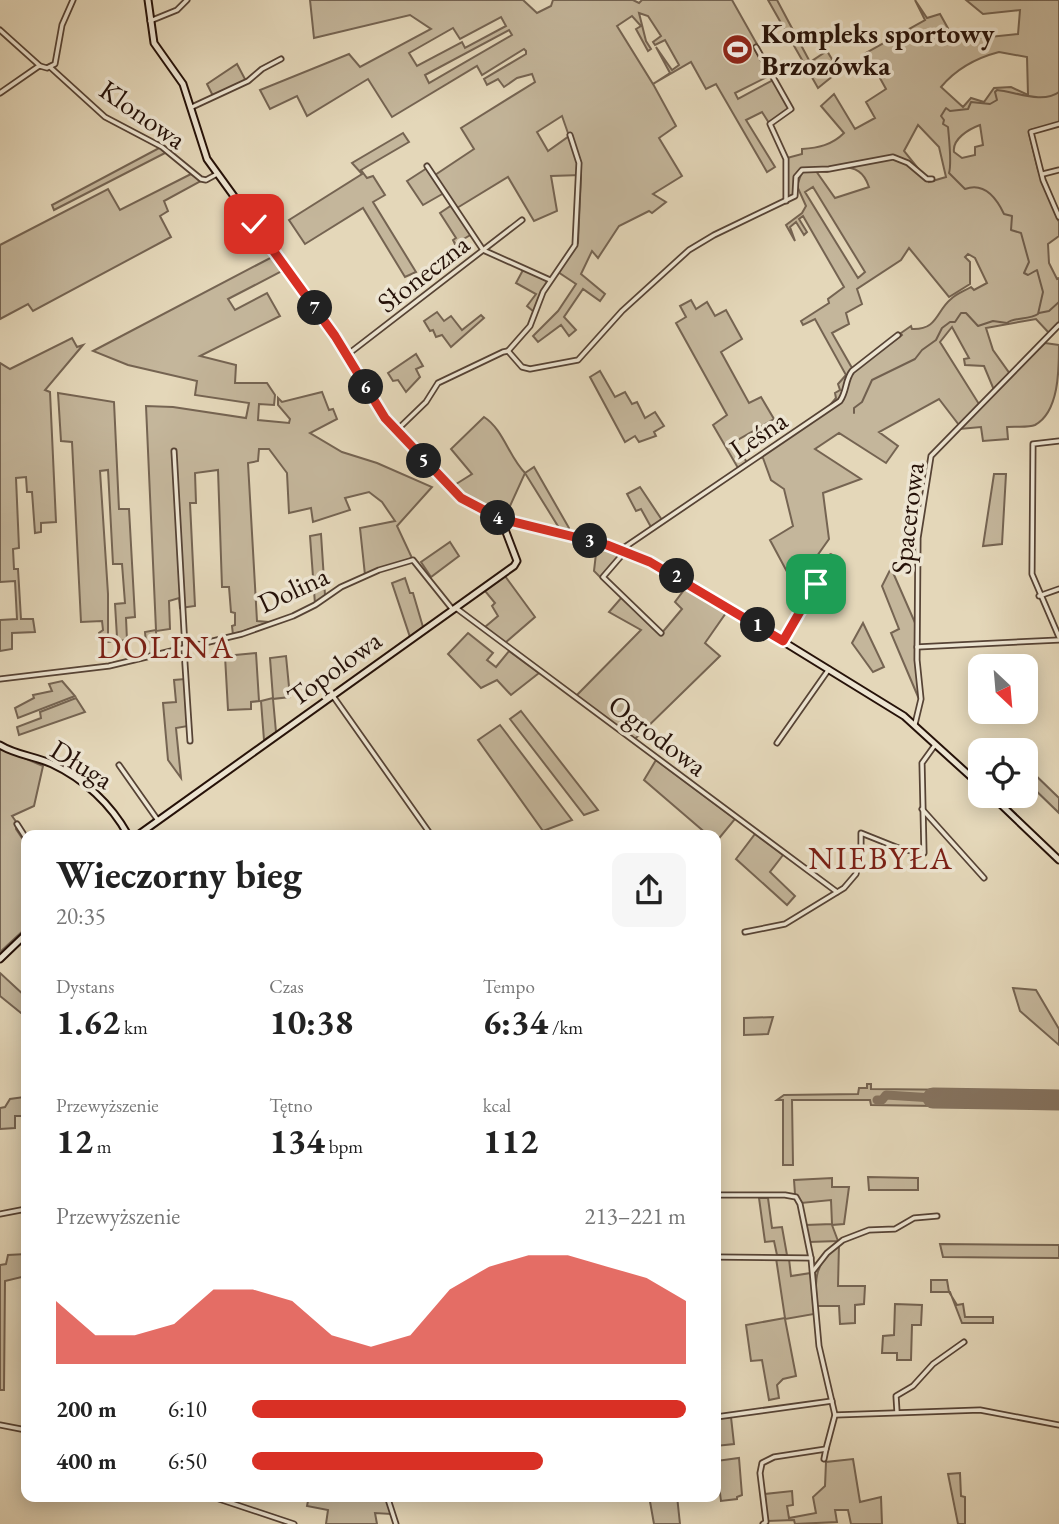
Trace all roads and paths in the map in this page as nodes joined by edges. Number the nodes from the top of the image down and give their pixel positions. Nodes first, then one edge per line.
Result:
1 (73, 0) edge
2 (148, 0) edge
3 (187, 0) edge
4 (150, 21) junction
5 (0, 30) edge
6 (756, 47) dead end
7 (281, 59) dead end
8 (40, 66) junction
9 (50, 67) junction
10 (0, 93) edge
11 (192, 107) junction
12 (1059, 124) edge
13 (569, 135) dead end
14 (427, 166) dead end
15 (1059, 170) edge
16 (217, 174) junction
17 (1043, 174) junction
18 (932, 179) dead end
19 (786, 201) junction
20 (1059, 217) edge
21 (522, 220) dead end
22 (483, 250) junction
23 (551, 280) junction
24 (1059, 325) edge
25 (898, 335) dead end
26 (509, 351) junction
27 (347, 355) junction
28 (395, 431) junction
29 (1059, 441) edge
30 (174, 451) dead end
31 (501, 519) junction
32 (624, 551) junction
33 (831, 557) dead end
34 (1059, 589) edge
35 (1040, 596) junction
36 (454, 609) junction
37 (661, 632) dead end
38 (1059, 639) edge
39 (783, 641) junction
40 (917, 647) junction
41 (184, 648) junction
42 (829, 669) junction
43 (0, 679) edge
44 (332, 695) junction
45 (915, 724) junction
46 (190, 741) dead end
47 (777, 743) dead end
48 (937, 743) junction
49 (0, 745) edge
50 (119, 765) dead end
51 (968, 773) edge
52 (1005, 808) edge
53 (923, 810) junction
54 (157, 820) junction
55 (18, 824) dead end
56 (21, 830) edge
57 (125, 830) edge
58 (144, 830) edge
59 (427, 830) edge
60 (1059, 860) edge
61 (984, 878) dead end
62 (837, 892) junction
63 (746, 932) dead end
64 (21, 939) edge
65 (0, 959) edge
66 (721, 1195) edge
67 (21, 1210) edge
68 (0, 1214) edge
69 (937, 1216) dead end
70 (721, 1257) edge
71 (811, 1258) junction
72 (813, 1271) junction
73 (964, 1342) dead end
74 (832, 1401) junction
75 (897, 1412) junction
76 (835, 1415) junction
77 (721, 1416) edge
78 (0, 1425) edge
79 (1059, 1425) edge
80 (21, 1429) edge
81 (826, 1449) junction
82 (824, 1459) dead end
83 (228, 1502) edge
84 (389, 1502) edge
85 (295, 1524) edge
86 (396, 1524) edge
87 (763, 1524) edge

1 - 9 street
2 - 4 main road
3 - 4 street
4 - 11 main road
5 - 8 street
6 - 19 street
7 - 11 street
8 - 9 street
8 - 10 street
9 - 16 street, Klonowa
11 - 16 main road
12 - 17 street
13 - 23 street
14 - 22 street
15 - 17 street
16 - 27 main road
17 - 20 street
18 - 19 street
19 - 26 street
21 - 22 street, Słoneczna
22 - 23 street
22 - 27 street, Słoneczna
23 - 26 street
24 - 40 street, Spacerowa
25 - 32 street, Leśna
26 - 28 street
27 - 28 main road
28 - 31 main road
29 - 35 street
30 - 41 street
31 - 32 main road
31 - 36 main road, Topolowa
32 - 37 street, Leśna
32 - 39 main road
33 - 39 street
34 - 35 street
35 - 38 street
36 - 41 street, Dolina
36 - 44 main road, Topolowa
36 - 62 street, Ogrodowa
38 - 40 street
39 - 42 main road
40 - 45 street, Spacerowa
41 - 43 street, Dolina
41 - 46 street
42 - 45 main road
42 - 47 street
44 - 54 main road, Topolowa
44 - 59 street
45 - 48 main road
48 - 51 main road
48 - 53 street
49 - 57 main road, Długa
50 - 54 street
52 - 60 main road
53 - 61 street
53 - 62 street
54 - 58 main road, Topolowa
55 - 56 street
62 - 63 street
64 - 65 main road
66 - 71 street
67 - 68 street
69 - 72 street
70 - 71 street
71 - 72 street
72 - 74 street
73 - 75 street
74 - 76 street
74 - 77 street
75 - 76 street
75 - 79 street
76 - 81 street
78 - 80 street
81 - 82 street
81 - 87 street
83 - 85 street
84 - 86 street

